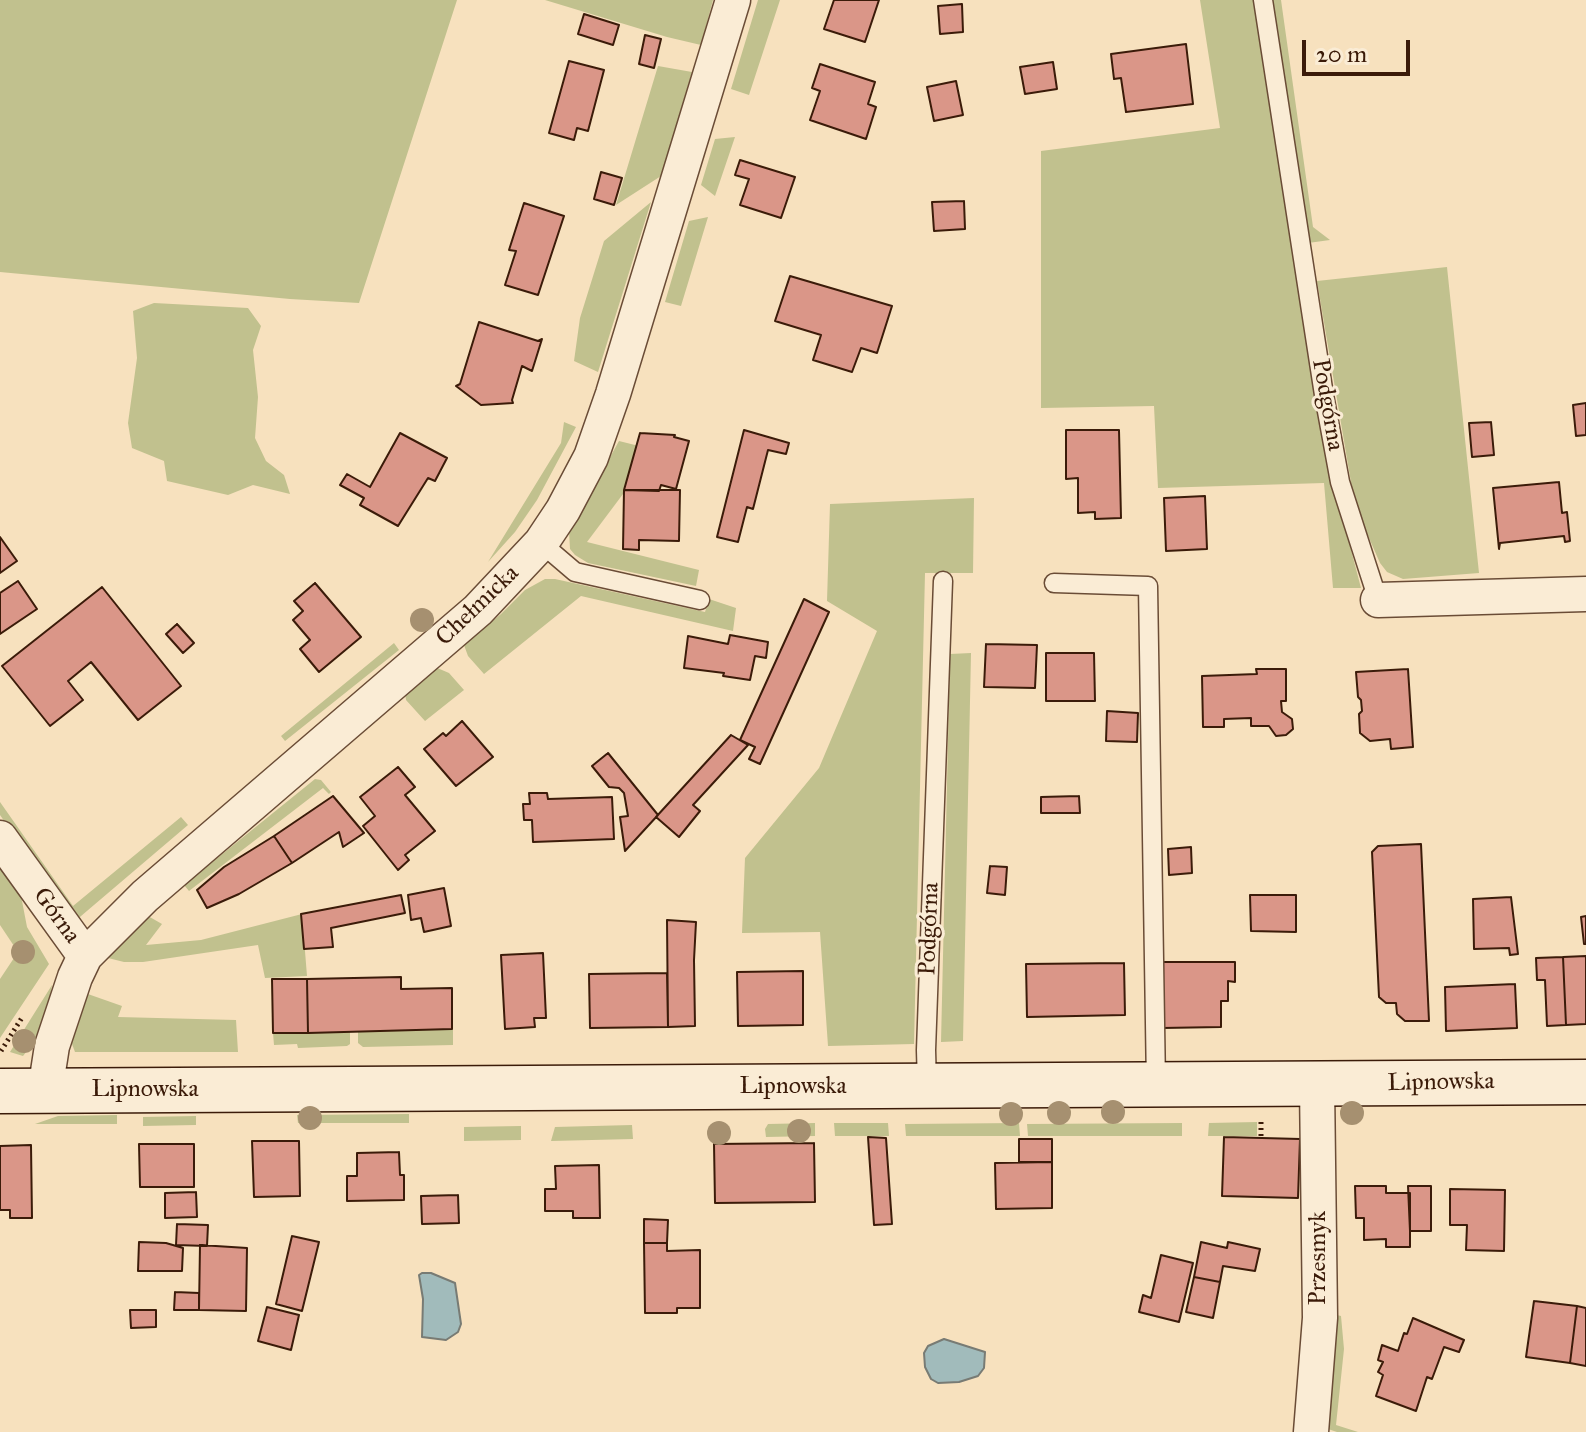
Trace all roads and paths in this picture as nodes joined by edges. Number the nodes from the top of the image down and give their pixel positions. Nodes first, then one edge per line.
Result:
1 (733, 0) edge
2 (1263, 0) edge
3 (541, 543) junction
4 (943, 581) dead end
5 (1054, 583) dead end
6 (1586, 594) edge
7 (700, 600) dead end
8 (1378, 600) joint
9 (0, 838) edge
10 (85, 956) junction
11 (23, 1015) dead end
12 (0, 1052) edge
13 (1586, 1082) edge
14 (1317, 1085) junction
15 (927, 1086) junction
16 (1156, 1086) junction
17 (0, 1091) edge
18 (45, 1091) junction
19 (1311, 1432) edge

1 - 3 street, Chełmicka
2 - 8 lane, Podgórna
3 - 7 lane
3 - 10 street, Chełmicka
4 - 15 lane, Podgórna
5 - 16 lane
6 - 8 street, Podgórna
9 - 10 street, Górna
10 - 18 street, Chełmicka
11 - 12 path
13 - 14 main road, Lipnowska
14 - 16 main road, Lipnowska
14 - 19 street, Przesmyk
15 - 16 main road, Lipnowska
15 - 18 main road, Lipnowska
17 - 18 main road, Lipnowska

